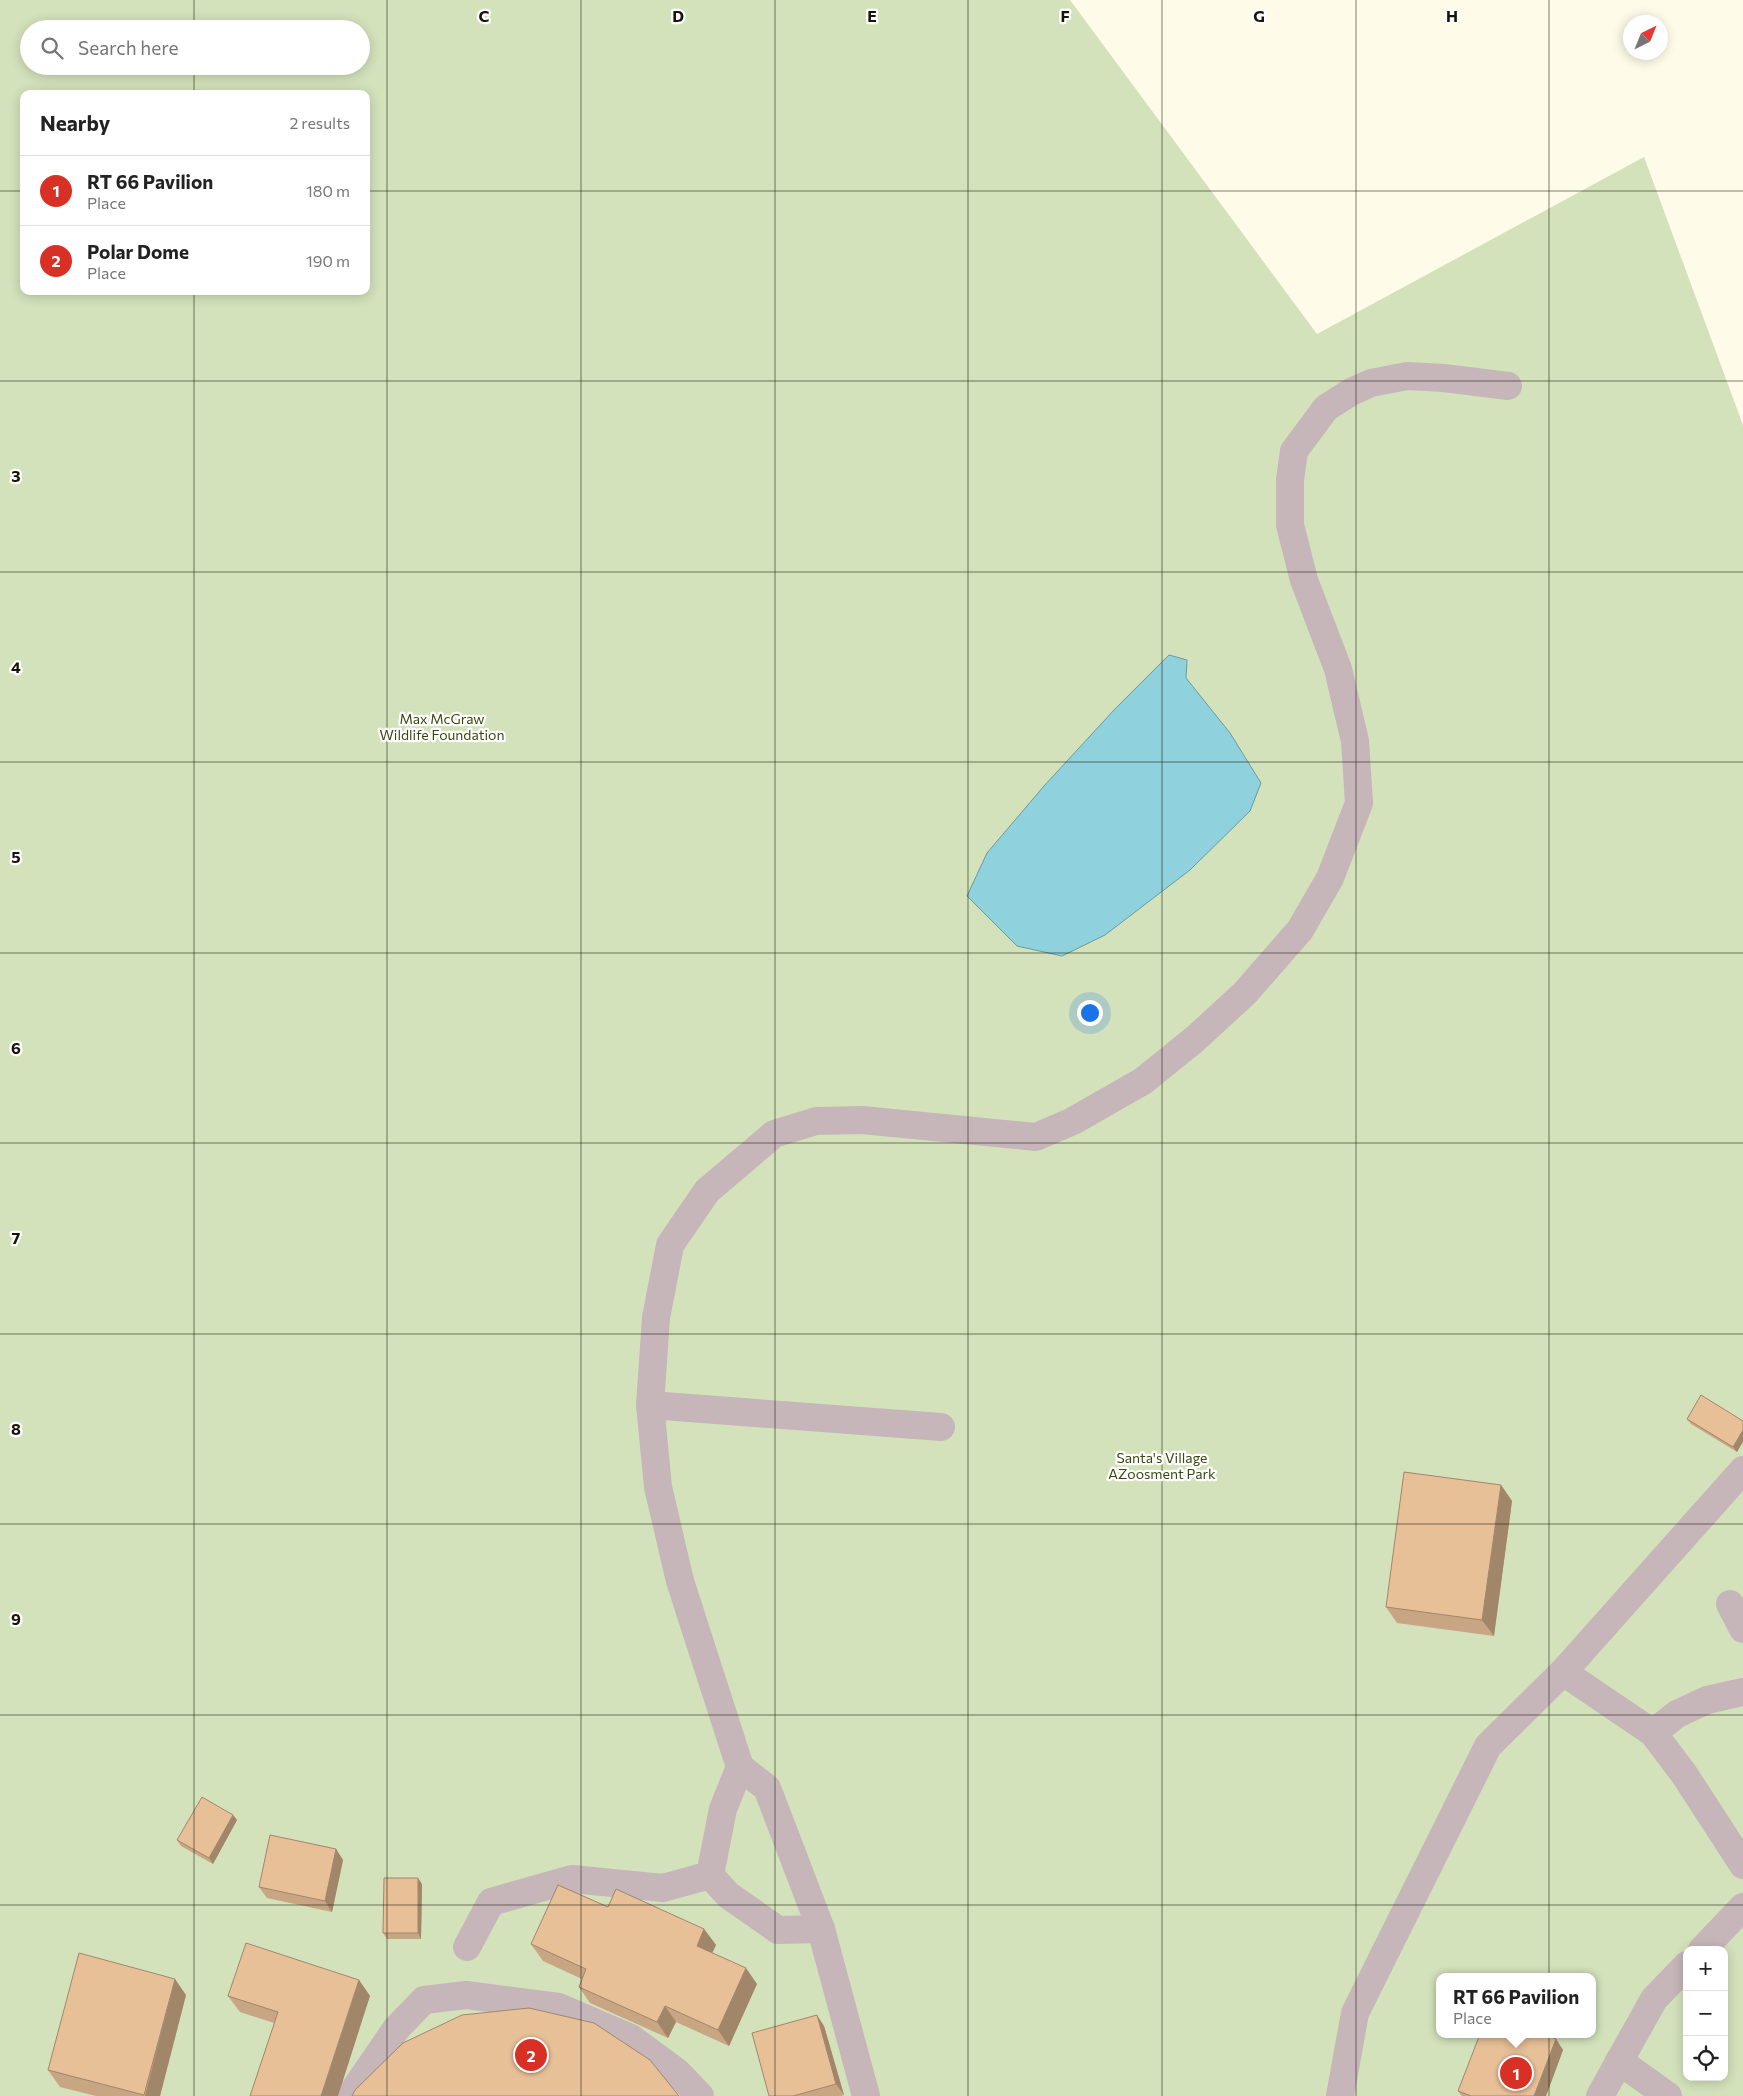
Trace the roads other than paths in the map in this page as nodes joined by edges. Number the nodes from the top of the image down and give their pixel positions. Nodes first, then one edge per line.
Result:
1 (1508, 386) dead end
2 (650, 1405) junction
3 (941, 1427) dead end
4 (1743, 1470) edge
5 (1730, 1604) dead end
6 (1743, 1629) edge
7 (1563, 1672) junction
8 (1743, 1692) edge
9 (1653, 1733) junction
10 (740, 1767) junction
11 (1743, 1865) edge
12 (710, 1875) junction
13 (1743, 1908) edge
14 (821, 1929) junction
15 (467, 1946) dead end
16 (1706, 1946) edge
17 (1683, 1969) edge
18 (1619, 2061) junction
19 (350, 2096) edge
20 (700, 2096) edge
21 (866, 2096) edge
22 (1340, 2096) edge
23 (1600, 2096) edge
24 (1668, 2096) edge

1 - 2 lane
2 - 3 lane
2 - 10 lane
4 - 7 lane
5 - 6 lane
7 - 9 lane
7 - 22 lane
8 - 9 lane
9 - 11 lane
10 - 12 lane
10 - 14 lane
12 - 14 lane
12 - 15 lane
13 - 16 lane
14 - 21 lane
17 - 18 lane
18 - 23 lane
18 - 24 lane
19 - 20 lane

